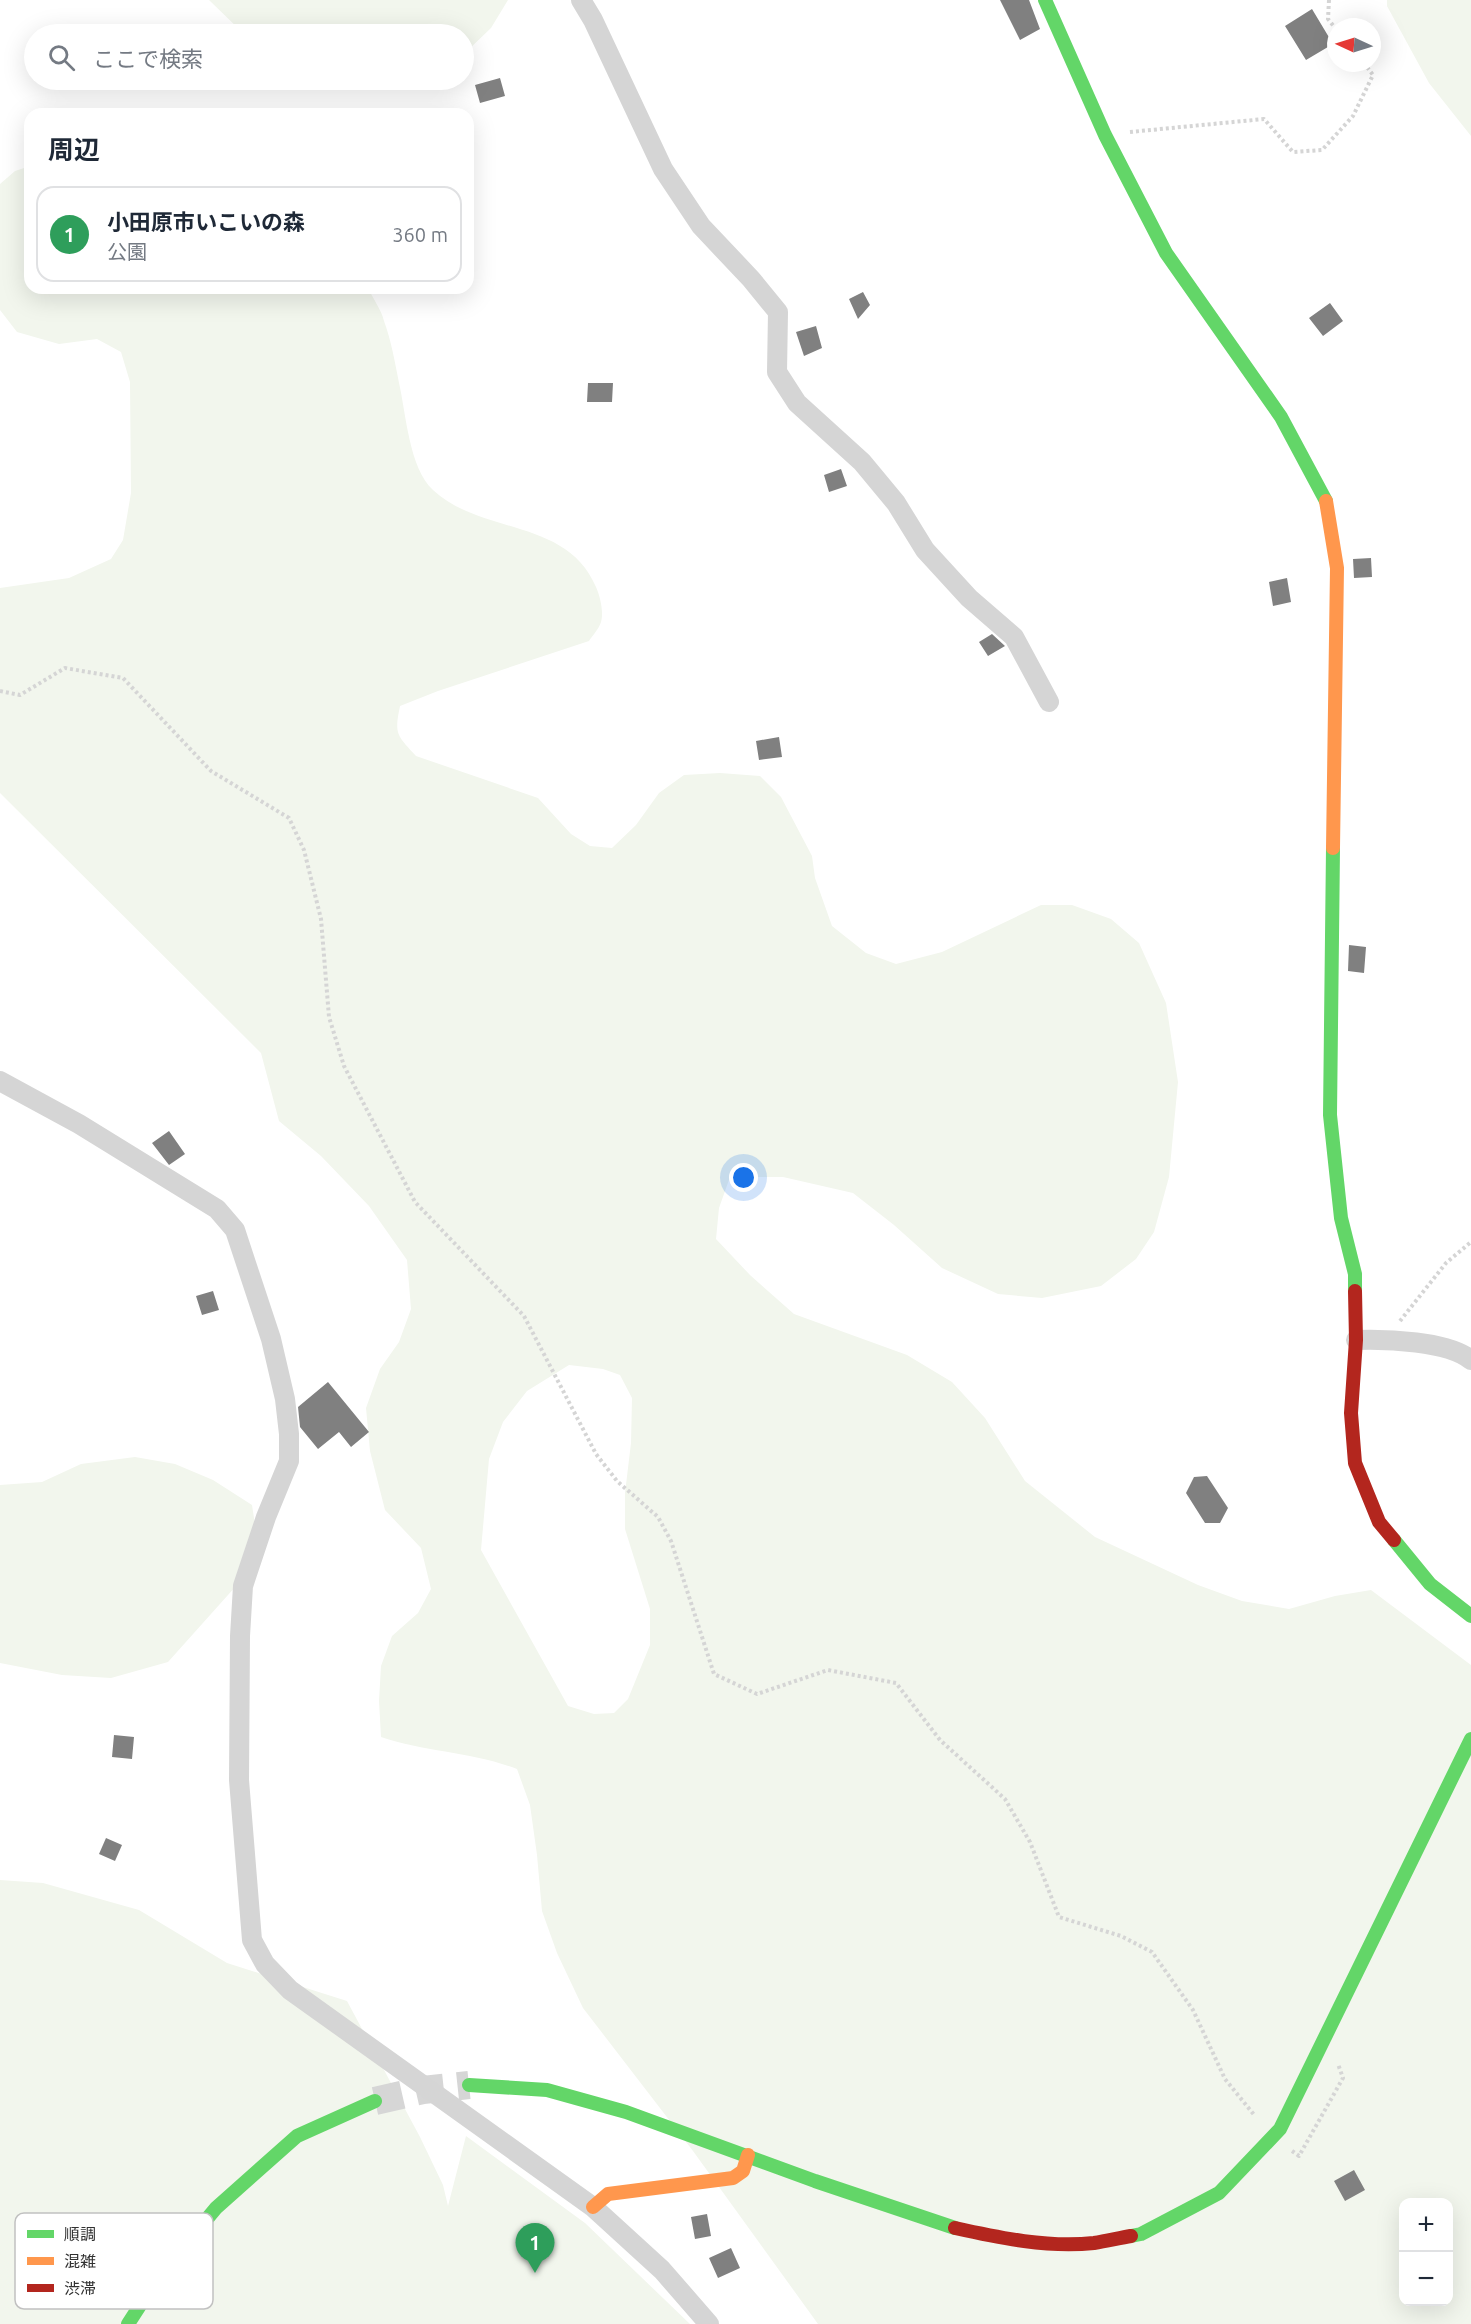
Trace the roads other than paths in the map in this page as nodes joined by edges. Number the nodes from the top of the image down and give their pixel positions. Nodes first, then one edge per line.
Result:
1 (581, 0) edge
2 (1045, 0) edge
3 (1049, 702) dead end
4 (0, 1081) edge
5 (1356, 1340) junction
6 (1471, 1360) edge
7 (1471, 1616) edge
8 (1471, 1738) edge
9 (469, 2085) tunnel mouth
10 (375, 2101) tunnel mouth
11 (748, 2155) junction
12 (593, 2206) junction
13 (212, 2213) edge
14 (138, 2309) edge
15 (128, 2324) edge
16 (709, 2324) edge

1 - 3 street
2 - 5 street
4 - 12 street
5 - 6 street
5 - 7 street
8 - 11 street
9 - 11 street
10 - 13 street
11 - 12 street
12 - 16 street
14 - 15 street

